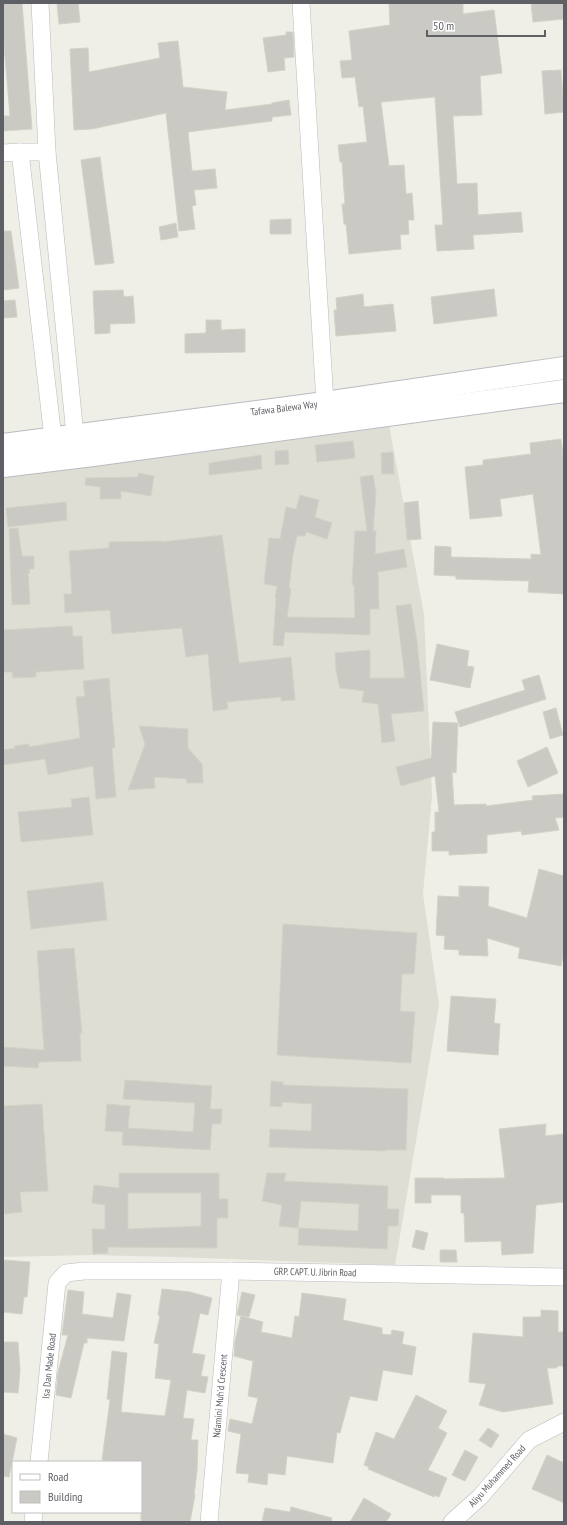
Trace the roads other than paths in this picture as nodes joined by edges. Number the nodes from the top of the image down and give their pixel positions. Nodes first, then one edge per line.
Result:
1 (40, 3) edge
2 (302, 3) edge
3 (47, 152) junction
4 (11, 153) edge
5 (564, 368) edge
6 (564, 391) edge
7 (325, 403) junction
8 (75, 435) junction
9 (53, 438) junction
10 (3, 445) edge
11 (3, 466) edge
12 (231, 1271) junction
13 (66, 1272) joint
14 (564, 1277) edge
15 (564, 1422) edge
16 (39, 1461) edge
17 (209, 1522) edge
18 (452, 1522) edge

1 - 3 street
2 - 7 street
3 - 4 street
3 - 8 street
4 - 9 street
5 - 7 main road, Tafawa Balewa Way
6 - 11 main road, Tafawa Balewa Way
7 - 8 main road, Tafawa Balewa Way
8 - 9 main road, Tafawa Balewa Way
9 - 10 main road, Tafawa Balewa Way
12 - 13 street, GRP. CAPT. U. Jibrin Road
12 - 14 street, GRP. CAPT. U. Jibrin Road
12 - 17 street, Ndamini Muh'd Crescent
13 - 16 street, Isa Dan Made Road
15 - 18 street, Aliyu Muhammed Road

